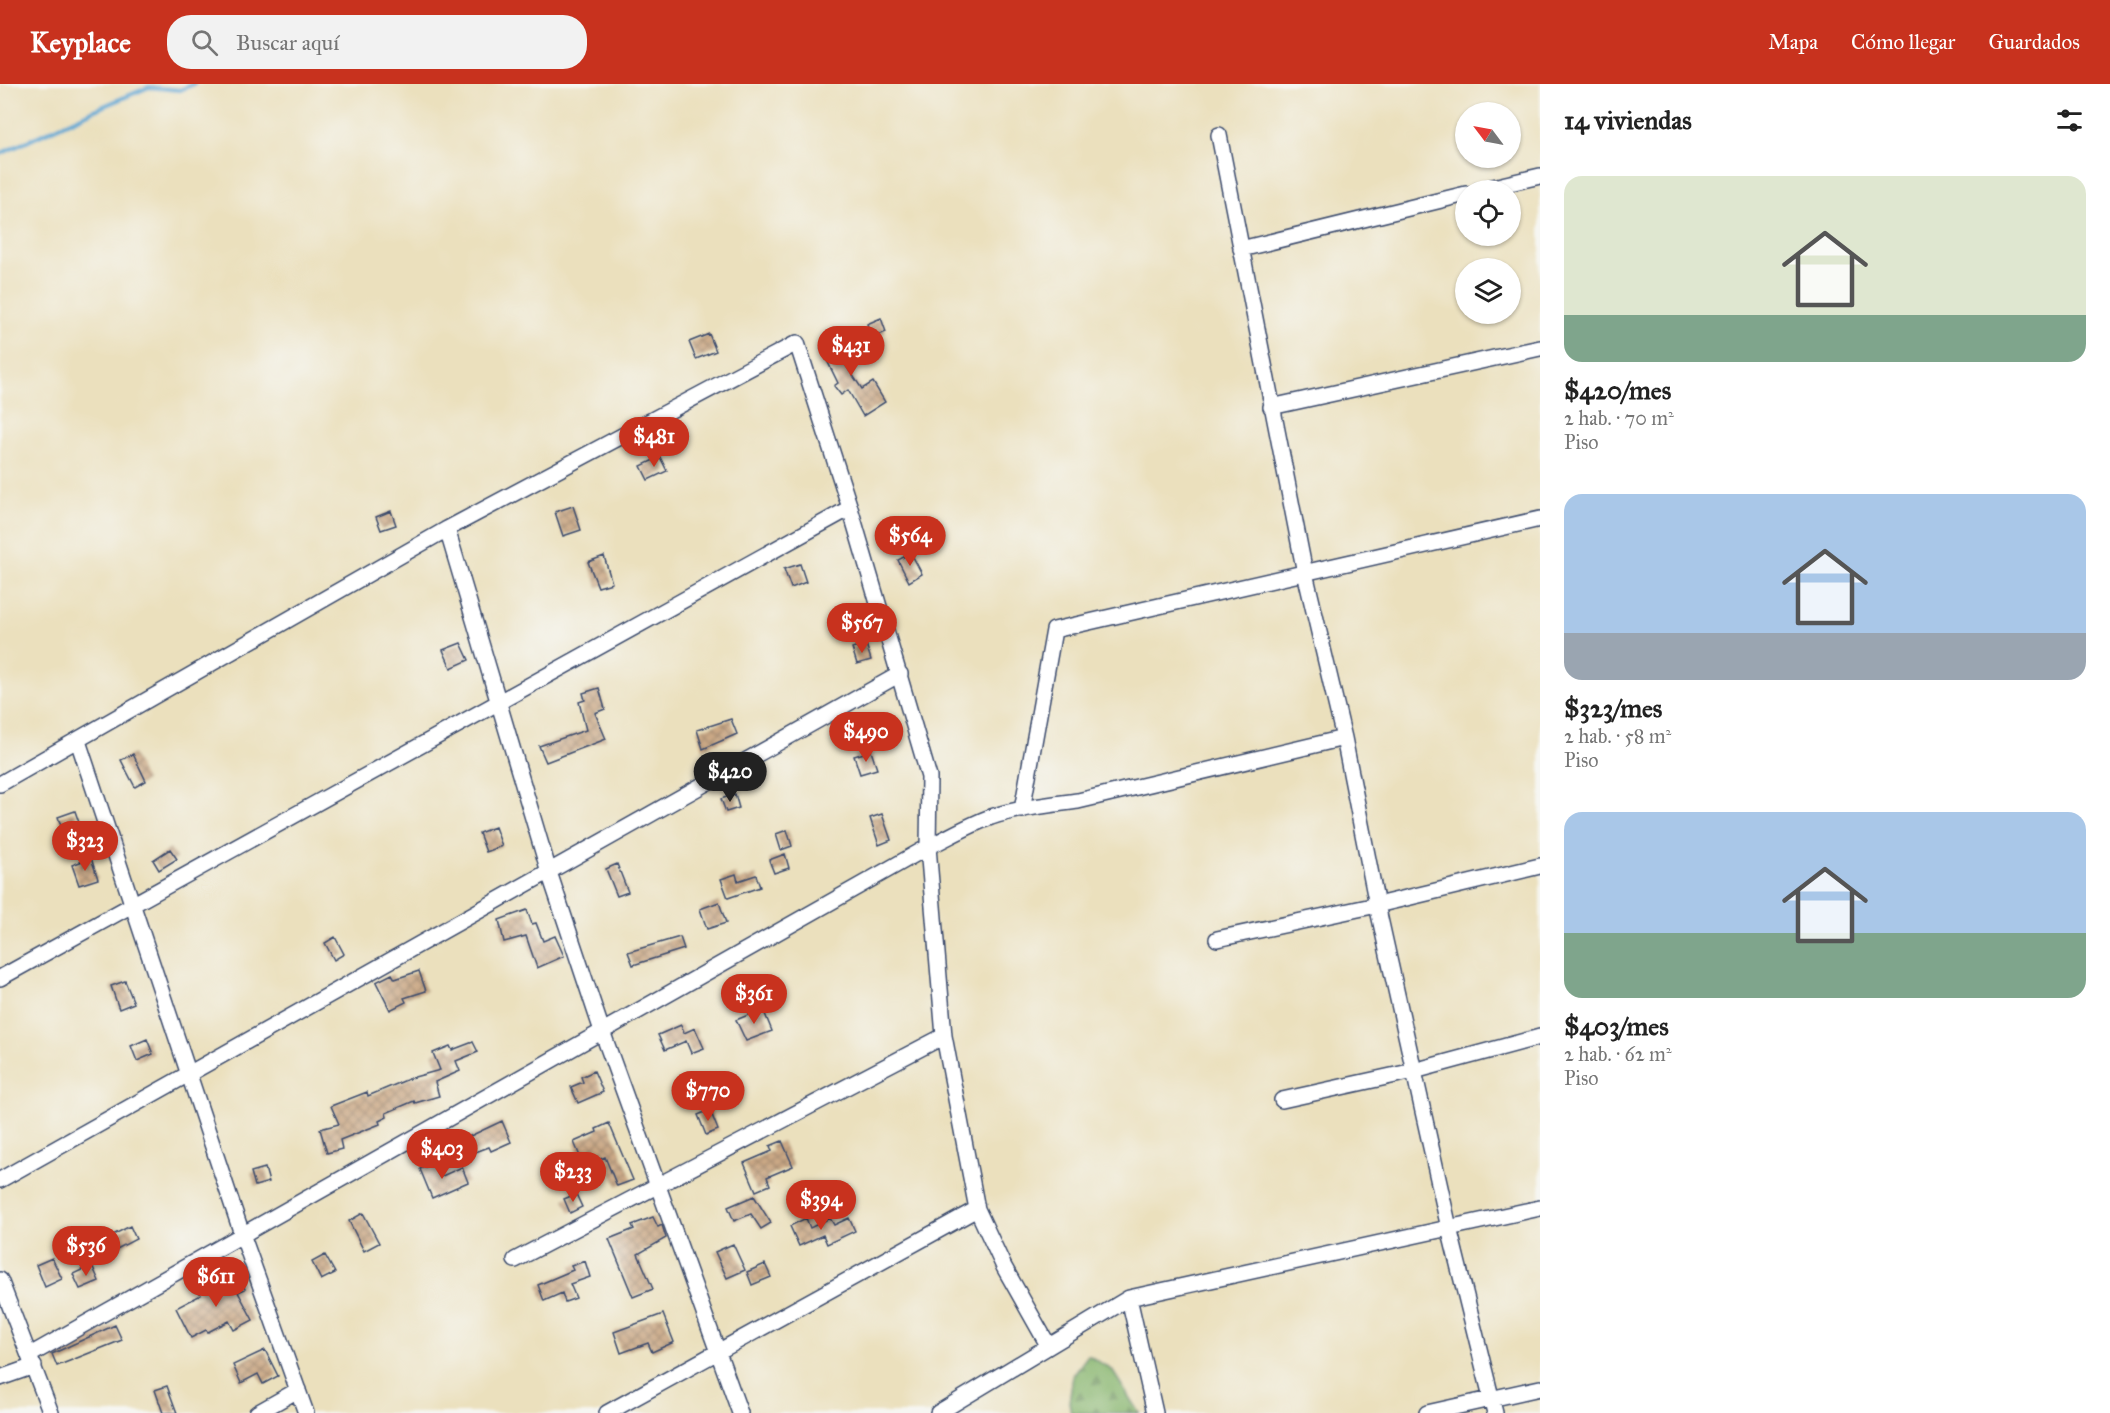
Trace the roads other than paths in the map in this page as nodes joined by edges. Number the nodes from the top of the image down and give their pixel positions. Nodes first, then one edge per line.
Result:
1 (1219, 135) dead end
2 (1540, 176) edge
3 (1521, 180) edge
4 (1455, 197) edge
5 (1240, 249) junction
6 (1540, 348) edge
7 (1271, 407) junction
8 (850, 508) junction
9 (1540, 519) edge
10 (447, 529) junction
11 (1305, 573) junction
12 (900, 674) junction
13 (499, 702) junction
14 (1344, 738) junction
15 (78, 741) junction
16 (0, 784) edge
17 (1022, 810) junction
18 (928, 847) junction
19 (1540, 866) edge
20 (549, 872) junction
21 (132, 905) junction
22 (1377, 905) junction
23 (1217, 939) dead end
24 (0, 978) edge
25 (602, 1031) junction
26 (944, 1036) junction
27 (1540, 1037) edge
28 (1414, 1071) junction
29 (189, 1074) junction
30 (1282, 1100) dead end
31 (0, 1180) edge
32 (657, 1185) junction
33 (1540, 1208) edge
34 (977, 1209) junction
35 (1449, 1228) junction
36 (242, 1234) junction
37 (515, 1260) dead end
38 (0, 1280) edge
39 (1130, 1298) junction
40 (1048, 1345) junction
41 (717, 1353) junction
42 (32, 1361) junction
43 (0, 1378) edge
44 (1540, 1388) edge
45 (298, 1390) junction
46 (1494, 1407) edge
47 (51, 1413) edge
48 (256, 1413) edge
49 (306, 1413) edge
50 (607, 1413) edge
51 (740, 1413) edge
52 (938, 1413) edge
53 (1155, 1413) edge
54 (1427, 1413) edge

1 - 5 street
2 - 3 street
4 - 5 street
5 - 7 street
6 - 7 street
7 - 11 street
8 - 10 street
8 - 12 street
8 - 13 street
9 - 11 street
10 - 13 street
10 - 15 street
11 - 14 street
11 - 17 street
12 - 18 street
12 - 20 street
13 - 20 street
13 - 21 street
14 - 17 street
14 - 22 street
15 - 16 street
15 - 21 street
17 - 18 street
18 - 25 street
18 - 26 street
19 - 22 street
20 - 25 street
20 - 29 street
21 - 24 street
21 - 29 street
22 - 23 street
22 - 28 street
25 - 32 street
25 - 36 street
26 - 32 street
26 - 34 street
27 - 28 street
28 - 30 street
28 - 35 street
29 - 31 street
29 - 36 street
32 - 37 street
32 - 41 street
33 - 35 street
34 - 40 street
34 - 41 street
35 - 39 street
35 - 46 street
36 - 42 street
36 - 45 street
38 - 42 street
39 - 40 street
39 - 53 street
40 - 52 street
41 - 50 street
41 - 51 street
42 - 43 street
42 - 47 street
44 - 46 street
45 - 48 street
45 - 49 street
46 - 54 street

